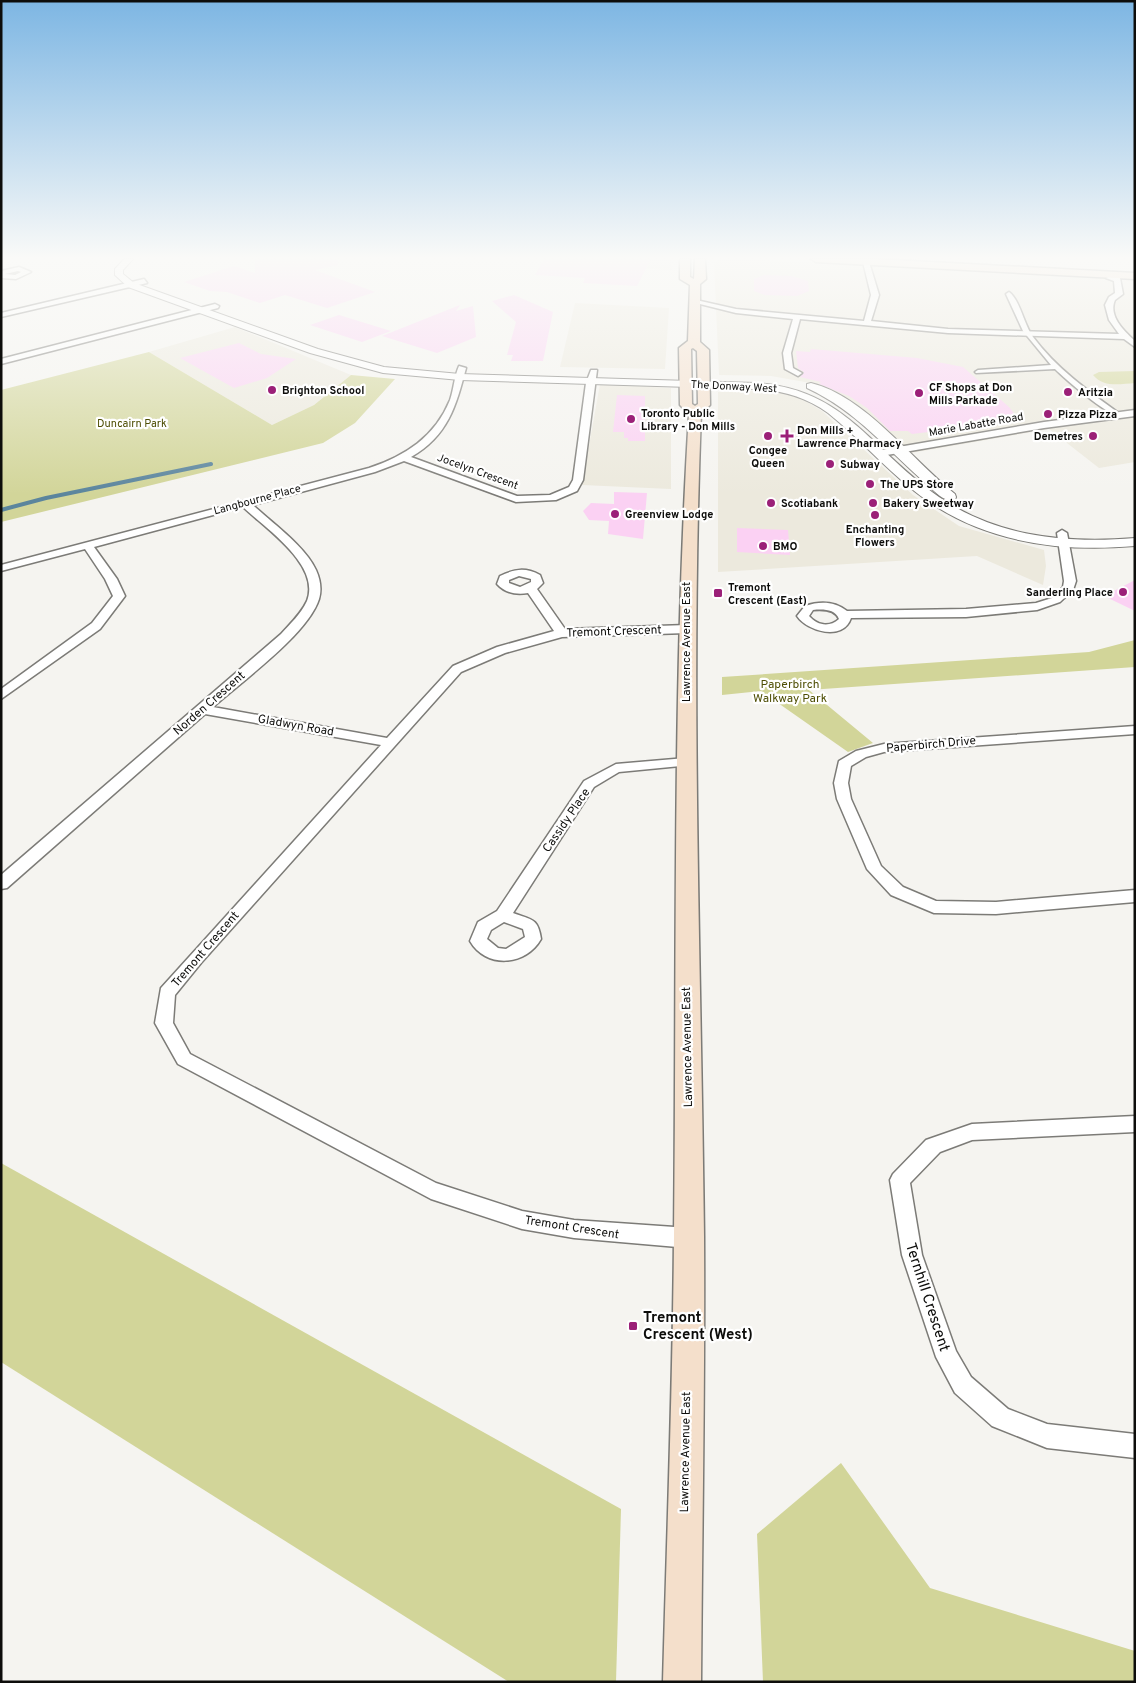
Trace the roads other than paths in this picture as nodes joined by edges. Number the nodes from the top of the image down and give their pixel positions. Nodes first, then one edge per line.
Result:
1 (1125, 337) edge
2 (94, 338) edge
3 (277, 338) edge
4 (308, 338) edge
5 (695, 338) edge
6 (791, 338) edge
7 (1030, 338) edge
8 (694, 343) junction
9 (1135, 345) edge
10 (1, 352) edge
11 (356, 354) junction
12 (12, 358) junction
13 (342, 360) junction
14 (1, 362) edge
15 (1056, 367) junction
16 (461, 372) junction
17 (978, 372) dead end
18 (798, 373) dead end
19 (592, 376) junction
20 (684, 380) junction
21 (703, 380) junction
22 (695, 413) junction
23 (1135, 413) edge
24 (1118, 415) junction
25 (864, 419) junction
26 (845, 422) junction
27 (898, 450) junction
28 (881, 453) junction
29 (404, 458) junction
30 (244, 502) junction
31 (994, 523) junction
32 (1135, 529) edge
33 (1063, 538) junction
34 (1135, 542) edge
35 (88, 546) junction
36 (1, 568) edge
37 (531, 588) dead end
38 (844, 615) dead end
39 (687, 629) junction
40 (561, 633) junction
41 (1, 695) edge
42 (202, 708) junction
43 (1135, 730) edge
44 (389, 742) junction
45 (686, 762) junction
46 (1, 884) edge
47 (1135, 896) edge
48 (503, 915) dead end
49 (1135, 1124) edge
50 (689, 1238) junction
51 (1135, 1446) edge
52 (682, 1682) edge

1 - 9 street
2 - 12 street
3 - 13 street, The Donway West
4 - 11 street, The Donway West
5 - 8 main road, Lawrence Avenue East
6 - 18 street
7 - 15 street
8 - 20 main road, Lawrence Avenue East
8 - 21 main road, Lawrence Avenue East
10 - 12 street
11 - 13 street
11 - 16 street, The Donway West
12 - 14 street
13 - 16 street, The Donway West
15 - 17 street
15 - 24 street
16 - 19 street, The Donway West
16 - 29 street, Langbourne Place
19 - 20 street, The Donway West
19 - 29 street, Jocelyn Crescent
20 - 21 street, The Donway West
20 - 22 main road, Lawrence Avenue East
21 - 22 main road, Lawrence Avenue East
21 - 25 street, The Donway West
21 - 26 street, The Donway West
22 - 39 main road, Lawrence Avenue East
23 - 24 street, Marie Labatte Road
24 - 27 street, Marie Labatte Road
25 - 26 street
25 - 27 street, The Donway West
26 - 28 street, The Donway West
27 - 28 street, Marie Labatte Road
27 - 31 street, The Donway West
28 - 31 street, The Donway West
29 - 30 street, Langbourne Place
30 - 35 street, Langbourne Place
30 - 42 street, Norden Crescent
31 - 33 street, The Donway West
32 - 33 street, The Donway West
33 - 34 street, The Donway West
33 - 38 street
35 - 36 street, Langbourne Place
35 - 41 street
37 - 40 street
39 - 40 street, Tremont Crescent
39 - 45 main road, Lawrence Avenue East
40 - 44 street, Tremont Crescent
42 - 44 street, Gladwyn Road
42 - 46 street, Norden Crescent
43 - 47 street, Paperbirch Drive
44 - 50 street, Tremont Crescent
45 - 48 street, Cassidy Place
45 - 50 main road, Lawrence Avenue East
49 - 51 street, Ternhill Crescent
50 - 52 main road, Lawrence Avenue East

